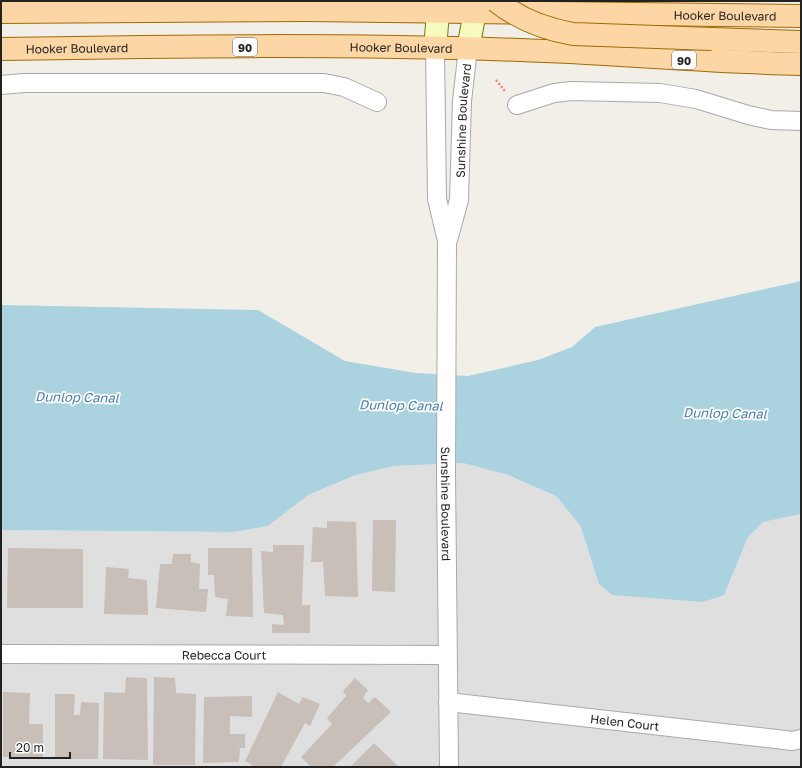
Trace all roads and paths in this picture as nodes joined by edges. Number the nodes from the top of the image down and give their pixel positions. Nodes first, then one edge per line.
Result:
1 (496, 1) edge
2 (438, 7) edge
3 (476, 7) edge
4 (578, 7) edge
5 (1, 12) edge
6 (801, 16) edge
7 (801, 42) edge
8 (435, 48) junction
9 (1, 49) edge
10 (468, 49) junction
11 (801, 64) edge
12 (1, 85) edge
13 (377, 102) dead end
14 (516, 105) dead end
15 (801, 121) edge
16 (448, 241) junction
17 (1, 654) edge
18 (447, 655) junction
19 (448, 702) junction
20 (801, 739) edge
21 (448, 767) edge

1 - 7 main road, bridge
2 - 3 main road, Hooker Boulevard
2 - 5 main road, Hooker Boulevard
2 - 8 main road, Sunshine Boulevard
3 - 4 main road, Hooker Boulevard
3 - 10 main road, Sunshine Boulevard
4 - 6 main road, Hooker Boulevard
8 - 9 main road, Hooker Boulevard / 90
8 - 10 main road, Hooker Boulevard / 90
8 - 16 street, Sunshine Boulevard
10 - 11 main road, Hooker Boulevard / 90
10 - 16 street, Sunshine Boulevard
12 - 13 street
14 - 15 street
16 - 18 street, Sunshine Boulevard
17 - 18 street, Rebecca Court
18 - 19 street, Sunshine Boulevard
19 - 20 street, Helen Court
19 - 21 street, Sunshine Boulevard

